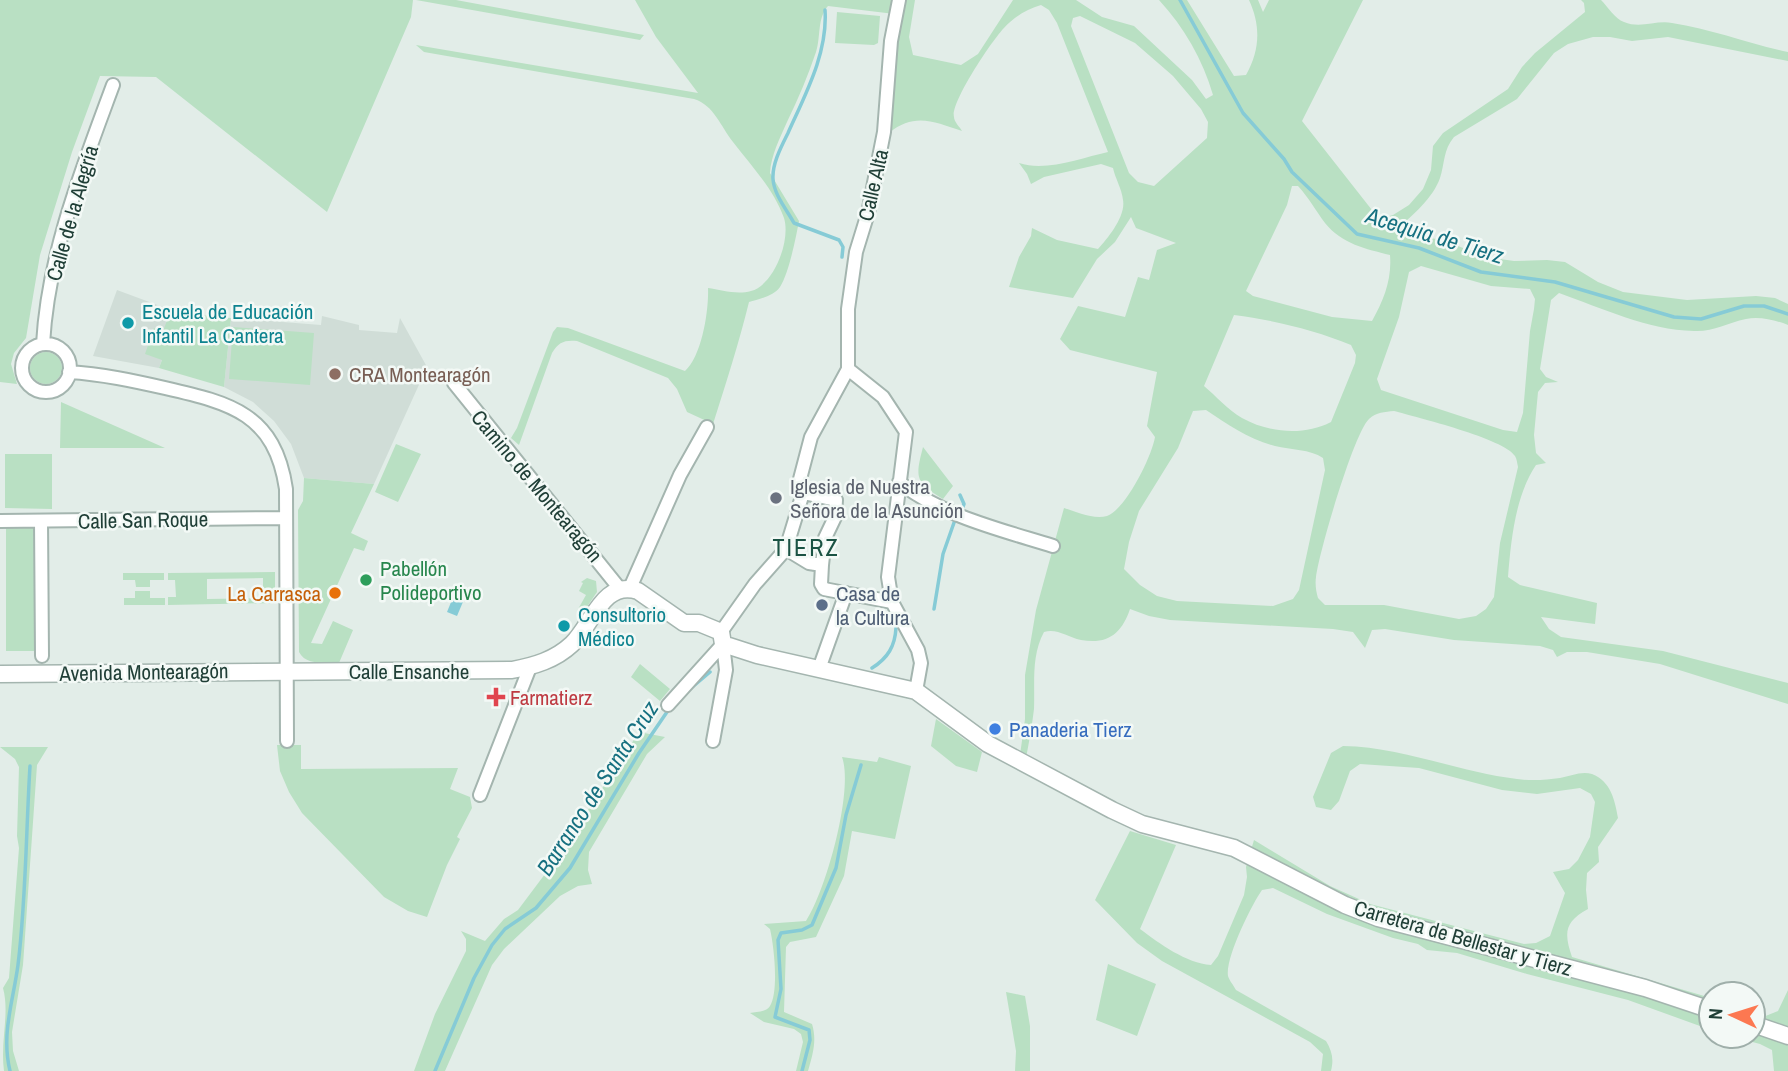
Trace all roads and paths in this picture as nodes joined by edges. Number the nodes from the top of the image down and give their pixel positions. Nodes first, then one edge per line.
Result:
1 (899, 0) edge
2 (113, 85) dead end
3 (43, 344) junction
4 (848, 369) junction
5 (69, 372) junction
6 (454, 383) dead end
7 (707, 427) dead end
8 (899, 482) junction
9 (801, 489) junction
10 (286, 518) junction
11 (0, 521) edge
12 (41, 521) junction
13 (1053, 545) dead end
14 (786, 550) junction
15 (822, 565) junction
16 (625, 589) junction
17 (846, 593) junction
18 (892, 602) junction
19 (722, 638) junction
20 (42, 656) dead end
21 (530, 667) junction
22 (819, 669) junction
23 (287, 670) junction
24 (0, 674) edge
25 (916, 691) junction
26 (668, 705) dead end
27 (286, 741) dead end
28 (713, 741) dead end
29 (480, 795) dead end
30 (1697, 1005) edge
31 (1767, 1029) edge
32 (1788, 1036) edge

1 - 4 street, Calle Alta
2 - 3 street, Calle de la Alegría
3 - 5 street
3 - 5 street
4 - 8 street
4 - 9 street, Calle Alta
5 - 10 street
6 - 16 street, Camino de Montearagón
7 - 16 street
8 - 13 street
8 - 18 street
9 - 14 street, Calle Alta
9 - 15 street
10 - 12 street, Calle San Roque
10 - 23 street
11 - 12 street, Calle San Roque
12 - 20 street
14 - 15 street
14 - 19 street
15 - 17 street
16 - 19 street, Carretera de Bellestar y Tierz
16 - 21 street, Calle Ensanche
17 - 18 street
17 - 22 street
18 - 25 street
19 - 22 street, Carretera de Bellestar y Tierz
19 - 26 street
19 - 28 street
21 - 23 street, Calle Ensanche
21 - 29 street
22 - 25 street, Carretera de Bellestar y Tierz
23 - 24 street, Avenida Montearagón
23 - 27 street
25 - 30 street, Carretera de Bellestar y Tierz
31 - 32 street

